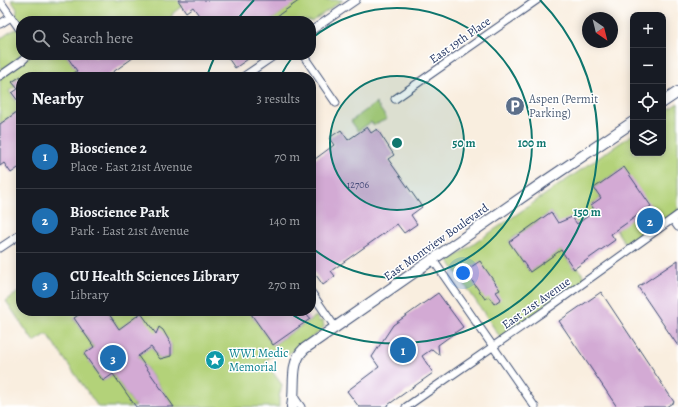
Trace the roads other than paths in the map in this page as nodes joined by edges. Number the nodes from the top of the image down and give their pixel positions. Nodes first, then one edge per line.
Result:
1 (356, 0) edge
2 (538, 0) edge
3 (0, 1) edge
4 (11, 17) junction
5 (0, 24) edge
6 (16, 24) edge
7 (316, 28) edge
8 (23, 60) edge
9 (268, 60) edge
10 (306, 60) edge
11 (250, 72) edge
12 (315, 72) edge
13 (316, 74) edge
14 (0, 76) edge
15 (678, 92) edge
16 (395, 99) dead end
17 (666, 100) edge
18 (336, 103) dead end
19 (630, 124) edge
20 (675, 217) edge
21 (678, 228) edge
22 (16, 237) edge
23 (0, 248) edge
24 (432, 260) junction
25 (316, 299) edge
26 (335, 327) junction
27 (493, 346) junction
28 (293, 402) edge
29 (301, 407) edge
30 (406, 407) edge
31 (535, 407) edge

1 - 7 street
2 - 16 street, East 19th Place
3 - 4 street
4 - 5 street
4 - 6 street
8 - 14 street
9 - 11 street
10 - 12 street
13 - 18 street
15 - 17 street
19 - 24 street, East Montview Boulevard
20 - 21 street
20 - 27 street, East 21st Avenue
22 - 23 street
24 - 26 street, East Montview Boulevard
24 - 27 street
25 - 26 street
26 - 28 street, East Montview Boulevard
27 - 30 street, East 21st Avenue
27 - 31 street
28 - 29 street

